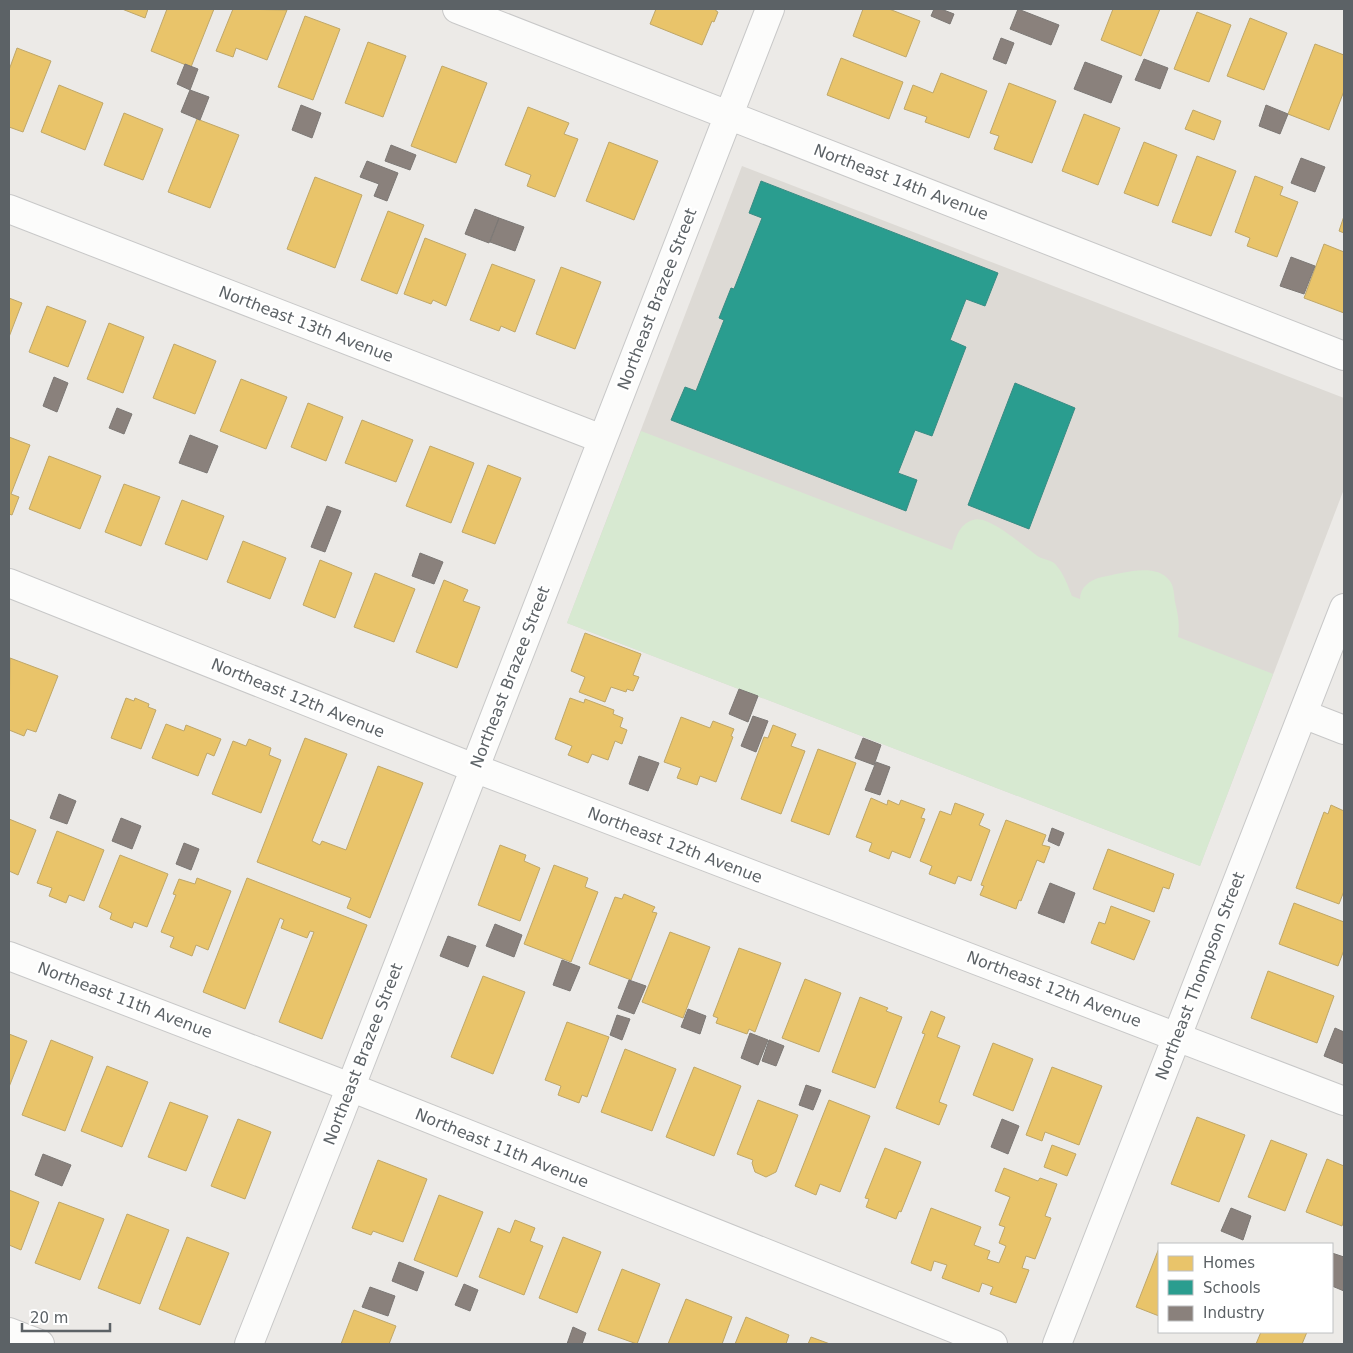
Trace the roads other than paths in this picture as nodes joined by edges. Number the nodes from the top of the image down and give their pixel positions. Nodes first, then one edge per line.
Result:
1 (457, 9) edge
2 (770, 9) edge
3 (730, 115) junction
4 (9, 209) edge
5 (1344, 356) edge
6 (602, 439) junction
7 (9, 583) edge
8 (1344, 608) edge
9 (1303, 714) junction
10 (1344, 730) edge
11 (474, 768) junction
12 (9, 956) edge
13 (1177, 1036) junction
14 (350, 1087) junction
15 (1344, 1101) edge
16 (9, 1332) edge
17 (40, 1344) edge
18 (249, 1344) edge
19 (993, 1344) edge
20 (1057, 1344) edge

1 - 3 street, Northeast 14th Avenue
2 - 3 street, Northeast Brazee Street
3 - 5 street, Northeast 14th Avenue
3 - 6 street, Northeast Brazee Street
4 - 6 street, Northeast 13th Avenue
6 - 11 street, Northeast Brazee Street
7 - 11 street, Northeast 12th Avenue
8 - 9 street, Northeast Thompson Street
9 - 10 street
9 - 13 street, Northeast Thompson Street
11 - 13 street, Northeast 12th Avenue
11 - 14 street, Northeast Brazee Street
12 - 14 street, Northeast 11th Avenue
13 - 15 street, Northeast 12th Avenue
13 - 20 street, Northeast Thompson Street
14 - 18 street, Northeast Brazee Street
14 - 19 street, Northeast 11th Avenue
16 - 17 street

